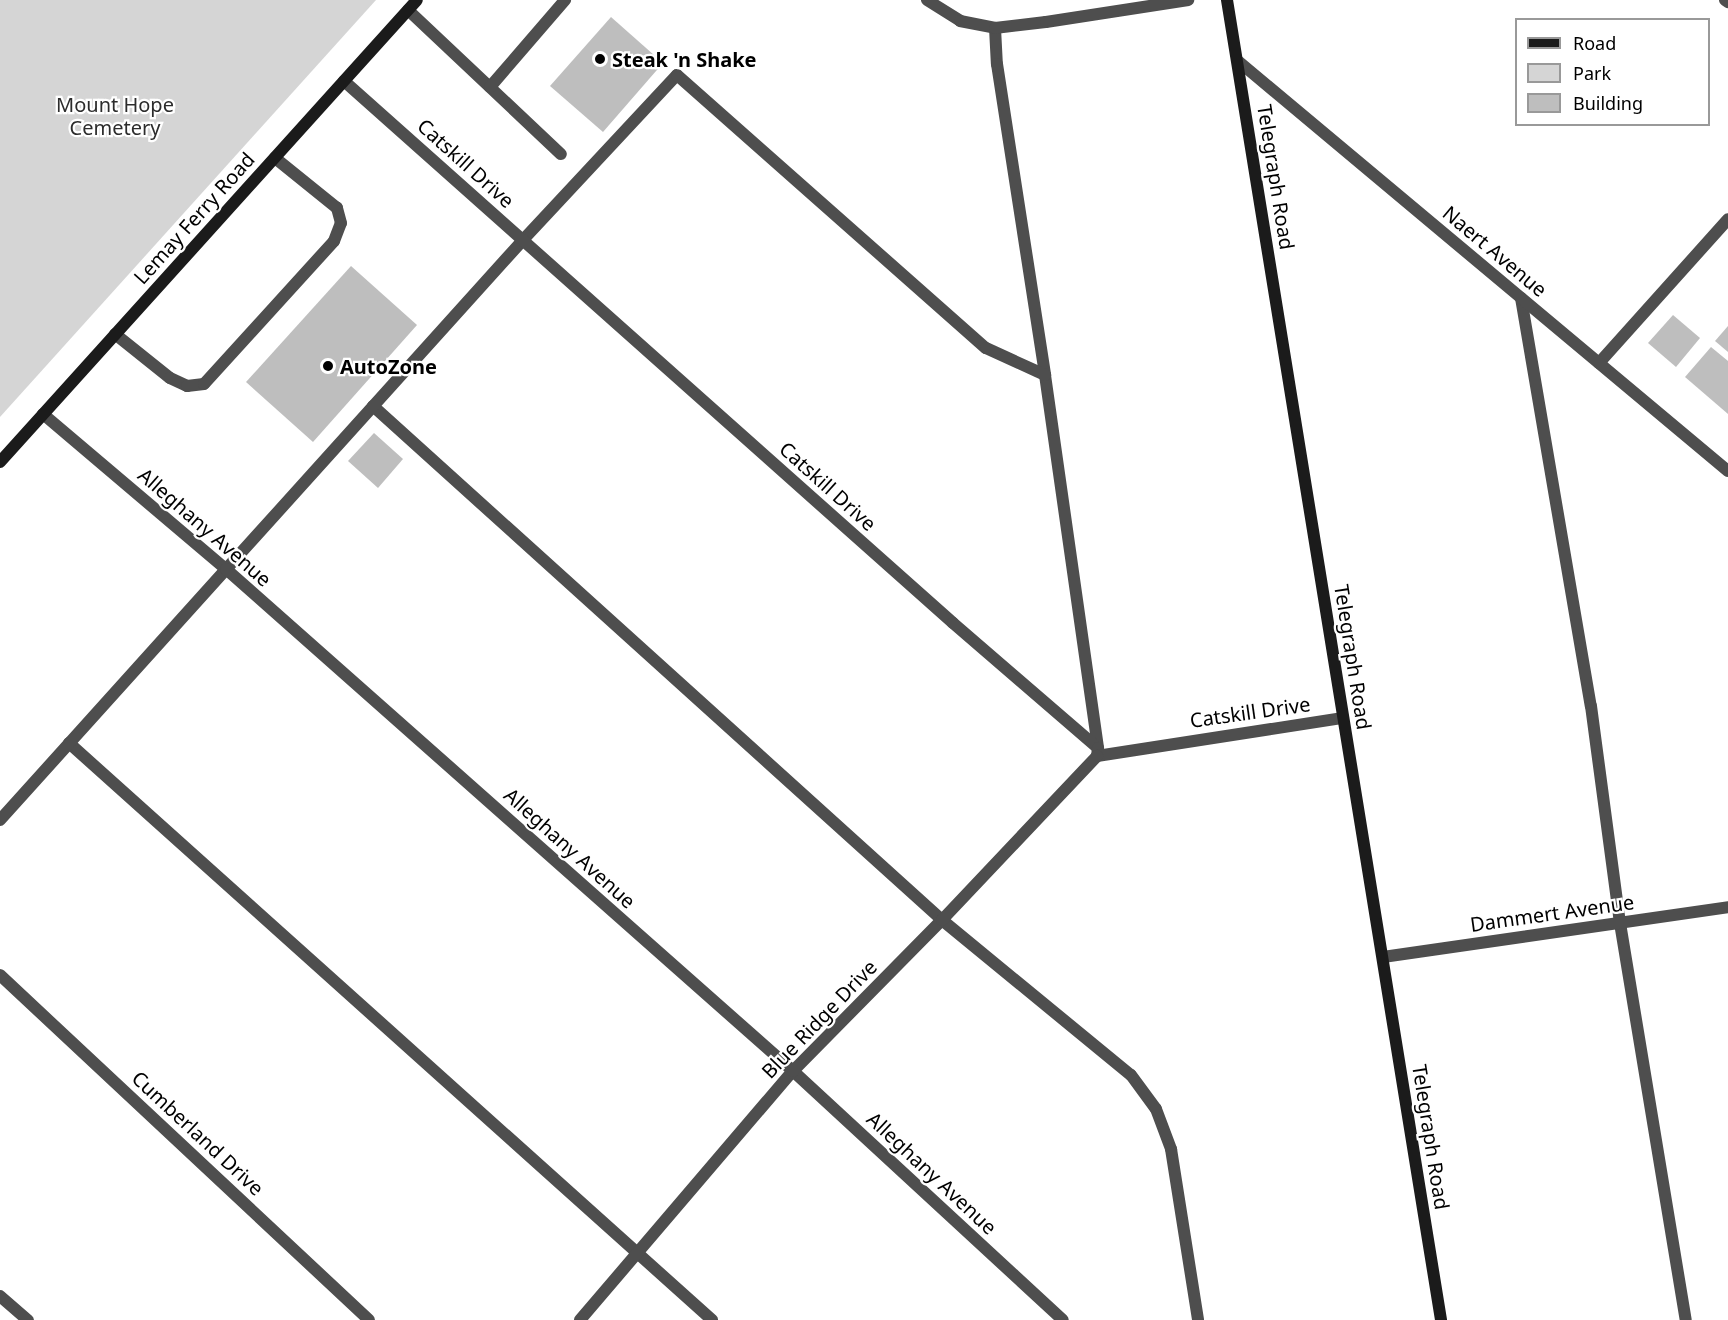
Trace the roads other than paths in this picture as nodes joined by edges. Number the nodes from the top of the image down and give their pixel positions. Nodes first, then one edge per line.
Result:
1 (417, 0) edge
2 (566, 0) edge
3 (927, 0) edge
4 (1188, 0) edge
5 (1227, 0) edge
6 (408, 10) junction
7 (994, 28) junction
8 (1238, 61) junction
9 (344, 81) junction
10 (490, 87) junction
11 (561, 154) dead end
12 (275, 158) junction
13 (1728, 219) edge
14 (522, 241) junction
15 (1521, 298) junction
16 (115, 334) junction
17 (1599, 363) junction
18 (1046, 375) junction
19 (373, 406) junction
20 (43, 414) junction
21 (0, 462) edge
22 (1728, 471) edge
23 (226, 569) junction
24 (1343, 718) junction
25 (69, 743) junction
26 (1098, 752) junction
27 (0, 820) edge
28 (1728, 907) edge
29 (942, 920) junction
30 (1620, 923) junction
31 (1383, 957) junction
32 (0, 975) edge
33 (793, 1071) junction
34 (637, 1253) junction
35 (0, 1296) edge
36 (28, 1320) edge
37 (369, 1320) edge
38 (580, 1320) edge
39 (712, 1320) edge
40 (1063, 1320) edge
41 (1198, 1320) edge
42 (1441, 1320) edge
43 (1686, 1320) edge

1 - 6 main road, Lemay Ferry Road
2 - 10 street
3 - 7 street
4 - 7 street
5 - 8 main road, Telegraph Road
6 - 9 main road, Lemay Ferry Road
6 - 10 street
7 - 18 street
8 - 15 street, Naert Avenue
8 - 24 main road, Telegraph Road
9 - 12 main road, Lemay Ferry Road
9 - 14 street, Catskill Drive
10 - 11 street
12 - 16 main road, Lemay Ferry Road
12 - 16 street
13 - 17 street
14 - 18 street
14 - 19 street
14 - 26 street, Catskill Drive
15 - 17 street, Naert Avenue
15 - 30 street
16 - 20 main road, Lemay Ferry Road
17 - 22 street, Naert Avenue
18 - 26 street
19 - 23 street
19 - 29 street
20 - 21 main road, Lemay Ferry Road
20 - 23 street, Alleghany Avenue
23 - 25 street
23 - 33 street, Alleghany Avenue
24 - 26 street, Catskill Drive
24 - 31 main road, Telegraph Road
25 - 27 street
25 - 34 street
26 - 29 street, Blue Ridge Drive
28 - 30 street, Dammert Avenue
29 - 33 street, Blue Ridge Drive
29 - 41 street
30 - 31 street, Dammert Avenue
30 - 43 street
31 - 42 main road, Telegraph Road
32 - 37 street, Cumberland Drive
33 - 34 street, Blue Ridge Drive
33 - 40 street, Alleghany Avenue
34 - 38 street, Blue Ridge Drive
34 - 39 street
35 - 36 street

